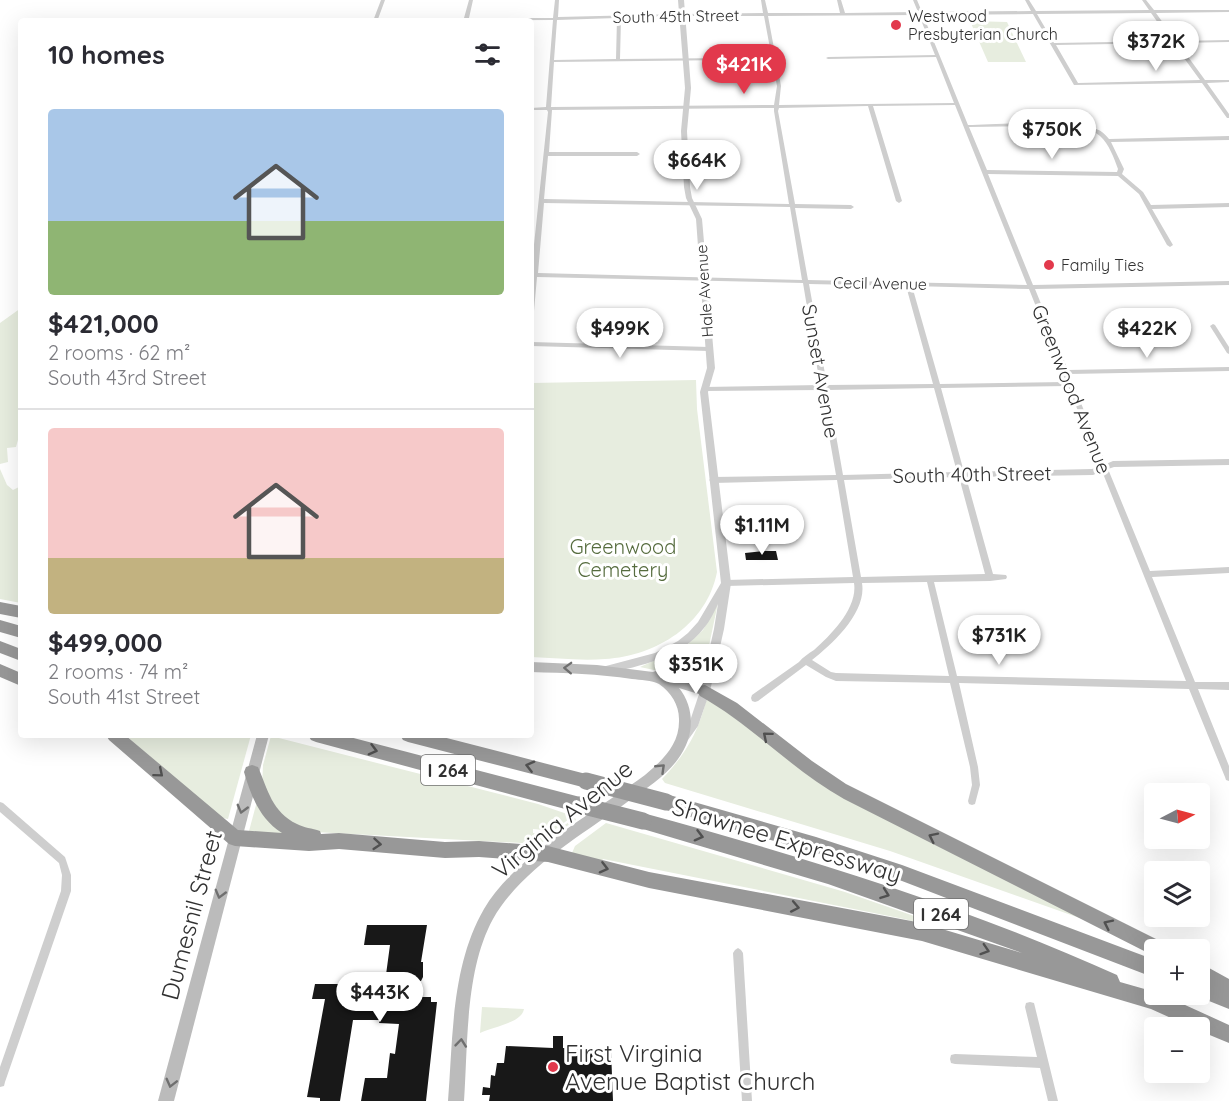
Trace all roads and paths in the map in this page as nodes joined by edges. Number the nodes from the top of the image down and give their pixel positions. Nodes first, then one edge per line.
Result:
1 (383, 0) edge
2 (471, 0) edge
3 (556, 0) edge
4 (681, 0) edge
5 (763, 0) edge
6 (839, 0) edge
7 (915, 0) edge
8 (1027, 0) edge
9 (1144, 0) edge
10 (1153, 11) junction
11 (1229, 11) edge
12 (920, 13) junction
13 (765, 14) junction
14 (843, 14) junction
15 (1035, 14) junction
16 (682, 15) junction
17 (619, 17) junction
18 (377, 18) edge
19 (466, 18) edge
20 (534, 18) edge
21 (554, 18) junction
22 (1229, 41) edge
23 (1175, 43) junction
24 (1053, 44) junction
25 (937, 56) junction
26 (828, 58) dead end
27 (686, 59) junction
28 (728, 59) dead end
29 (618, 60) junction
30 (552, 61) junction
31 (1203, 81) junction
32 (1229, 81) edge
33 (957, 104) junction
34 (870, 105) junction
35 (776, 106) junction
36 (687, 107) junction
37 (534, 109) edge
38 (549, 109) junction
39 (1229, 117) edge
40 (966, 126) junction
41 (1229, 138) edge
42 (1107, 141) junction
43 (546, 154) junction
44 (637, 154) dead end
45 (984, 172) junction
46 (1119, 174) junction
47 (542, 201) junction
48 (899, 201) dead end
49 (692, 203) junction
50 (792, 205) junction
51 (1229, 206) edge
52 (851, 207) dead end
53 (1149, 207) junction
54 (1170, 245) dead end
55 (534, 267) edge
56 (534, 275) edge
57 (703, 279) junction
58 (806, 282) junction
59 (1229, 283) edge
60 (909, 285) junction
61 (1031, 287) junction
62 (1213, 326) dead end
63 (534, 344) edge
64 (709, 349) junction
65 (1229, 352) edge
66 (1229, 369) edge
67 (1065, 372) junction
68 (1070, 384) junction
69 (937, 386) junction
70 (824, 387) junction
71 (704, 389) junction
72 (1229, 462) edge
73 (1104, 468) junction
74 (961, 475) junction
75 (840, 476) junction
76 (713, 480) junction
77 (1229, 570) edge
78 (1147, 574) junction
79 (1003, 577) dead end
80 (990, 578) junction
81 (930, 579) junction
82 (858, 581) junction
83 (726, 583) junction
84 (0, 608) edge
85 (18, 611) edge
86 (0, 626) edge
87 (18, 631) edge
88 (0, 647) edge
89 (18, 654) edge
90 (805, 660) junction
91 (534, 667) edge
92 (0, 670) edge
93 (606, 670) junction
94 (656, 676) junction
95 (18, 679) edge
96 (953, 679) junction
97 (1191, 684) junction
98 (1229, 686) edge
99 (705, 691) junction
100 (755, 698) dead end
101 (118, 738) edge
102 (262, 738) edge
103 (327, 738) edge
104 (420, 738) edge
105 (683, 738) junction
106 (252, 772) junction
107 (1229, 777) edge
108 (972, 801) dead end
109 (0, 806) edge
110 (235, 838) junction
111 (339, 841) junction
112 (548, 854) junction
113 (1144, 942) edge
114 (738, 953) dead end
115 (1144, 965) edge
116 (1210, 978) edge
117 (1229, 989) edge
118 (1210, 993) edge
119 (1144, 997) edge
120 (1144, 998) edge
121 (1229, 1000) edge
122 (1162, 1005) edge
123 (1030, 1007) dead end
124 (1229, 1034) edge
125 (955, 1059) dead end
126 (1044, 1063) junction
127 (0, 1082) edge
128 (166, 1101) edge
129 (456, 1101) edge
130 (747, 1101) edge
131 (1053, 1101) edge

1 - 18 street
2 - 19 street
3 - 21 street
4 - 16 street, Hale Avenue
5 - 13 street, Sunset Avenue
6 - 14 street
7 - 12 street, Greenwood Avenue
8 - 15 street
9 - 10 street
10 - 11 street, South 45th Street
10 - 15 street, South 45th Street
10 - 23 street
12 - 14 street, South 45th Street
12 - 15 street, South 45th Street
12 - 25 street, Greenwood Avenue
13 - 14 street, South 45th Street
13 - 16 street, South 45th Street
13 - 35 street, Sunset Avenue
15 - 24 street
16 - 17 street, South 45th Street
16 - 27 street, Hale Avenue
17 - 21 street, South 45th Street
17 - 29 street
20 - 21 street, South 45th Street
21 - 30 street
22 - 23 street
23 - 24 street
23 - 31 street
24 - 31 street
25 - 26 street
25 - 33 street, Greenwood Avenue
27 - 28 street
27 - 29 street
27 - 36 street, Hale Avenue
29 - 30 street
30 - 38 street
31 - 32 street
31 - 39 street
33 - 34 street
33 - 40 street, Greenwood Avenue
34 - 35 street
34 - 48 street
35 - 36 street
35 - 50 street, Sunset Avenue
36 - 38 street
36 - 49 street, Hale Avenue
37 - 38 street
38 - 43 street
40 - 42 street
40 - 45 street, Greenwood Avenue
41 - 42 street
42 - 46 street
43 - 44 street
43 - 47 street
45 - 46 street
45 - 61 street, Greenwood Avenue
46 - 53 street
47 - 49 street
47 - 55 street
49 - 50 street
49 - 57 street, Hale Avenue
50 - 52 street
50 - 58 street, Sunset Avenue
51 - 53 street
53 - 54 street
56 - 57 street, Cecil Avenue
57 - 58 street, Cecil Avenue
57 - 64 street, Hale Avenue
58 - 60 street, Cecil Avenue
58 - 70 street, Sunset Avenue
59 - 61 street, Cecil Avenue
60 - 61 street, Cecil Avenue
60 - 69 street
61 - 67 street, Greenwood Avenue
62 - 65 street
63 - 64 street
64 - 71 street, Hale Avenue
66 - 67 street
67 - 68 street, Greenwood Avenue
68 - 69 street
68 - 73 street, Greenwood Avenue
69 - 70 street
69 - 74 street
70 - 71 street
70 - 75 street, Sunset Avenue
71 - 76 street, Hale Avenue
72 - 73 street, South 40th Street
73 - 74 street, South 40th Street
73 - 78 street, Greenwood Avenue
74 - 75 street, South 40th Street
74 - 80 street
75 - 76 street, South 40th Street
75 - 82 street, Sunset Avenue
76 - 83 street, Hale Avenue
77 - 78 street
78 - 97 street, Greenwood Avenue
79 - 80 street
80 - 81 street
81 - 82 street
81 - 96 street
82 - 83 street
82 - 90 street, Sunset Avenue
83 - 93 street
83 - 99 street, Virginia Avenue
84 - 85 highway
86 - 87 highway
88 - 89 highway
90 - 96 street
90 - 100 street, Sunset Avenue
93 -> 91 main road
92 - 95 highway
93 - 94 main road
94 - 99 main road
94 - 105 main road
96 - 97 street
96 - 108 street
97 - 98 street
97 - 107 street, Greenwood Avenue
99 - 105 street, Virginia Avenue
113 -> 99 highway
101 -> 110 highway
102 - 106 main road, Dumesnil Street
103 -> 119 highway, Shawnee Expressway / I 264, bridge
115 -> 104 highway, Shawnee Expressway / I 264, bridge
112 -> 105 main road, Virginia Avenue
106 -> 110 main road, Dumesnil Street
106 - 111 highway
109 - 127 street
110 - 111 highway
110 -> 128 main road, Dumesnil Street
111 -> 112 highway
112 -> 120 highway
129 -> 112 main road, Virginia Avenue
114 - 130 street
116 - 117 highway
118 - 121 highway
122 - 124 highway, Shawnee Expressway / I 264
123 - 126 street
125 - 126 street
126 - 131 street

